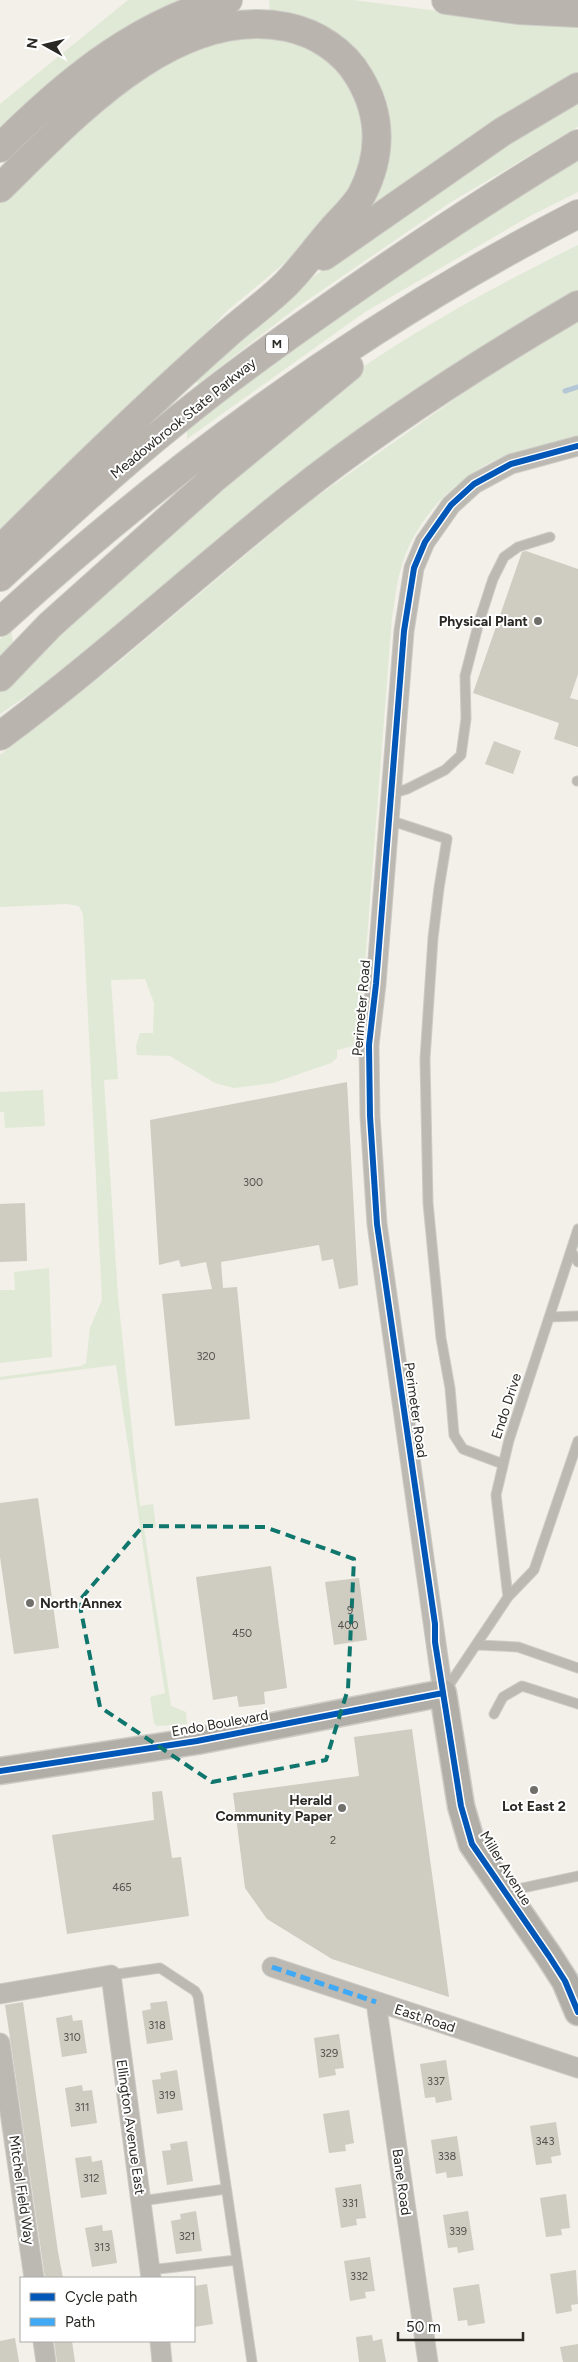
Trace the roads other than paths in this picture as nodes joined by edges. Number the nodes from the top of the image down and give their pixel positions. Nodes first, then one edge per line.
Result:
1 (228, 0) edge
2 (446, 0) edge
3 (578, 12) edge
4 (578, 87) edge
5 (578, 144) edge
6 (0, 148) edge
7 (0, 188) edge
8 (578, 214) edge
9 (286, 284) junction
10 (578, 305) edge
11 (407, 310) junction
12 (578, 446) edge
13 (550, 537) dead end
14 (0, 550) edge
15 (0, 576) edge
16 (0, 622) edge
17 (0, 677) edge
18 (0, 736) edge
19 (391, 794) junction
20 (389, 820) junction
21 (578, 1228) edge
22 (571, 1251) junction
23 (578, 1262) edge
24 (578, 1316) edge
25 (550, 1317) junction
26 (578, 1441) edge
27 (503, 1464) junction
28 (508, 1597) junction
29 (478, 1645) junction
30 (578, 1668) edge
31 (443, 1693) junction
32 (578, 1704) edge
33 (494, 1714) dead end
34 (0, 1772) edge
35 (578, 1876) edge
36 (504, 1892) junction
37 (272, 1967) dead end
38 (111, 1975) junction
39 (0, 1994) edge
40 (376, 2002) junction
41 (578, 2012) edge
42 (0, 2043) edge
43 (578, 2068) edge
44 (9, 2161) edge
45 (226, 2189) junction
46 (140, 2201) junction
47 (236, 2260) junction
48 (151, 2274) edge
49 (34, 2277) edge
50 (43, 2342) edge
51 (160, 2342) edge
52 (46, 2362) edge
53 (162, 2362) edge
54 (252, 2362) edge
55 (428, 2362) edge

1 - 6 highway
2 - 3 highway
4 - 9 highway
5 - 15 highway, Meadowbrook State Parkway / M
7 - 9 highway
8 - 11 highway
9 - 14 highway
10 - 18 highway
11 - 16 highway
11 - 17 highway
12 - 19 street, Perimeter Road
13 - 19 lane
19 - 20 street, Perimeter Road
20 - 27 lane
20 - 31 street, Perimeter Road
21 - 22 lane, Endo Drive
22 - 23 lane
22 - 25 lane, Endo Drive
24 - 25 lane
25 - 27 lane, Endo Drive
26 - 28 lane
27 - 28 lane, Endo Drive
28 - 29 lane
29 - 30 lane
29 - 31 lane
31 - 34 street, Endo Boulevard
31 - 36 street, Miller Avenue
32 - 33 lane
35 - 36 lane
36 - 41 street, Miller Avenue
37 - 40 street, East Road
38 - 39 street
38 - 45 lane
38 - 46 street, Ellington Avenue East
40 - 43 street, East Road
40 - 55 street, Bane Road
42 - 44 street, Mitchel Field Way
44 - 49 street, Mitchel Field Way
45 - 46 lane
45 - 47 lane
46 - 48 street, Ellington Avenue East
47 - 48 lane
47 - 54 lane
50 - 52 street
51 - 53 street

